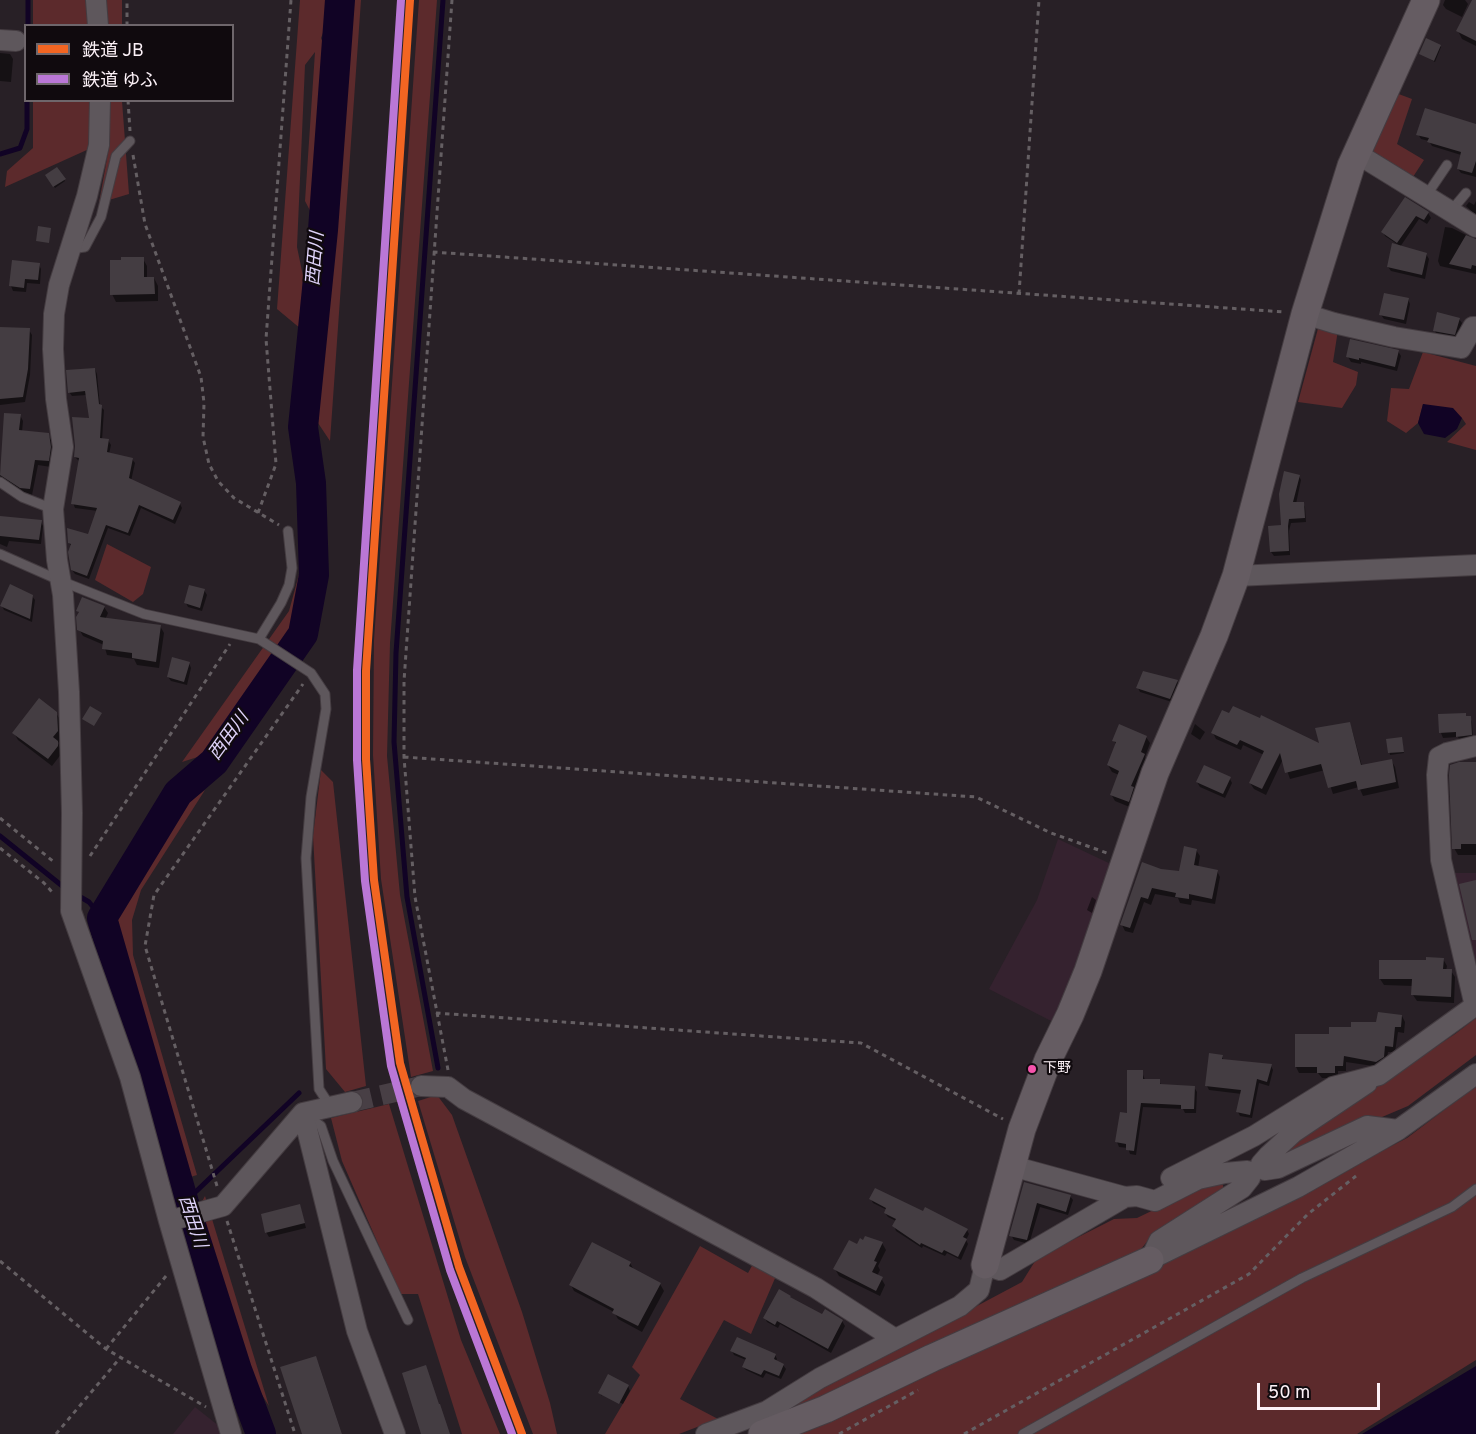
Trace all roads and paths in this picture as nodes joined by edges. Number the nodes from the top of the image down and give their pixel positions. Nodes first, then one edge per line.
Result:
1 (96, 0) edge
2 (127, 0) edge
3 (291, 0) edge
4 (452, 0) edge
5 (1039, 0) edge
6 (1426, 0) edge
7 (98, 24) edge
8 (127, 24) edge
9 (100, 102) edge
10 (128, 102) edge
11 (130, 141) junction
12 (1356, 153) junction
13 (1447, 165) dead end
14 (1466, 194) dead end
15 (1426, 196) junction
16 (1451, 211) junction
17 (1476, 227) edge
18 (69, 249) junction
19 (433, 252) junction
20 (1018, 294) junction
21 (1305, 314) junction
22 (1476, 327) edge
23 (0, 482) edge
24 (53, 509) junction
25 (258, 513) junction
26 (288, 531) joint
27 (0, 554) edge
28 (1476, 565) edge
29 (1236, 576) junction
30 (61, 581) junction
31 (236, 634) junction
32 (259, 639) junction
33 (311, 673) junction
34 (1476, 746) edge
35 (404, 757) junction
36 (0, 818) edge
37 (0, 848) edge
38 (1125, 860) junction
39 (70, 874) junction
40 (71, 907) junction
41 (1475, 1005) edge
42 (436, 1013) junction
43 (1476, 1074) edge
44 (1379, 1075) junction
45 (421, 1086) tunnel mouth
46 (448, 1087) junction
47 (352, 1102) tunnel mouth
48 (330, 1106) junction
49 (303, 1113) junction
50 (1022, 1129) junction
51 (1398, 1130) junction
52 (1012, 1166) junction
53 (1256, 1171) junction
54 (1360, 1173) dead end
55 (1476, 1189) edge
56 (1131, 1197) junction
57 (223, 1206) junction
58 (172, 1221) junction
59 (180, 1259) junction
60 (1150, 1260) junction
61 (0, 1261) edge
62 (985, 1265) junction
63 (408, 1320) dead end
64 (895, 1339) junction
65 (106, 1348) junction
66 (120, 1358) junction
67 (229, 1427) edge
68 (56, 1434) edge
69 (295, 1434) edge
70 (395, 1434) edge
71 (706, 1434) edge
72 (762, 1434) edge
73 (964, 1434) edge
74 (1023, 1434) edge

1 - 7 street
2 - 8 path
3 - 25 path
4 - 19 path
5 - 20 path
6 - 12 street
9 - 18 street
10 - 11 path
11 - 18 lane
11 - 25 path
12 - 15 street
12 - 21 street
13 - 15 lane
14 - 16 lane
15 - 16 street
16 - 17 street
18 - 24 street
19 - 20 path
19 - 35 path
20 - 21 path
21 - 22 street
21 - 29 street
23 - 24 lane
24 - 30 street
25 - 26 path
26 - 32 lane
27 - 30 lane
28 - 29 street
29 - 38 street
30 - 31 lane
30 - 39 street
31 - 32 lane
31 - 39 path
32 - 33 lane
33 - 48 lane
33 - 57 path
34 - 41 street
35 - 38 path
35 - 42 path
36 - 39 path
37 - 40 path
38 - 50 street
39 - 40 street
40 - 58 street
41 - 44 street
42 - 46 path
42 - 50 path
43 - 51 street
44 - 53 street
44 - 56 street
45 - 46 street
46 - 64 street
47 - 48 street
48 - 49 street
49 - 57 street
49 - 63 lane
49 - 70 street
50 - 52 street
51 - 53 street
51 - 60 street
52 - 56 street
52 - 62 street
53 - 56 street
53 - 60 street
54 - 73 path
55 - 74 lane
56 - 62 street
57 - 58 street
57 - 69 path
58 - 59 street
59 - 65 path
59 - 67 street
60 - 72 street
61 - 65 path
62 - 64 street
64 - 71 street
65 - 66 path
66 - 67 path
66 - 68 path

